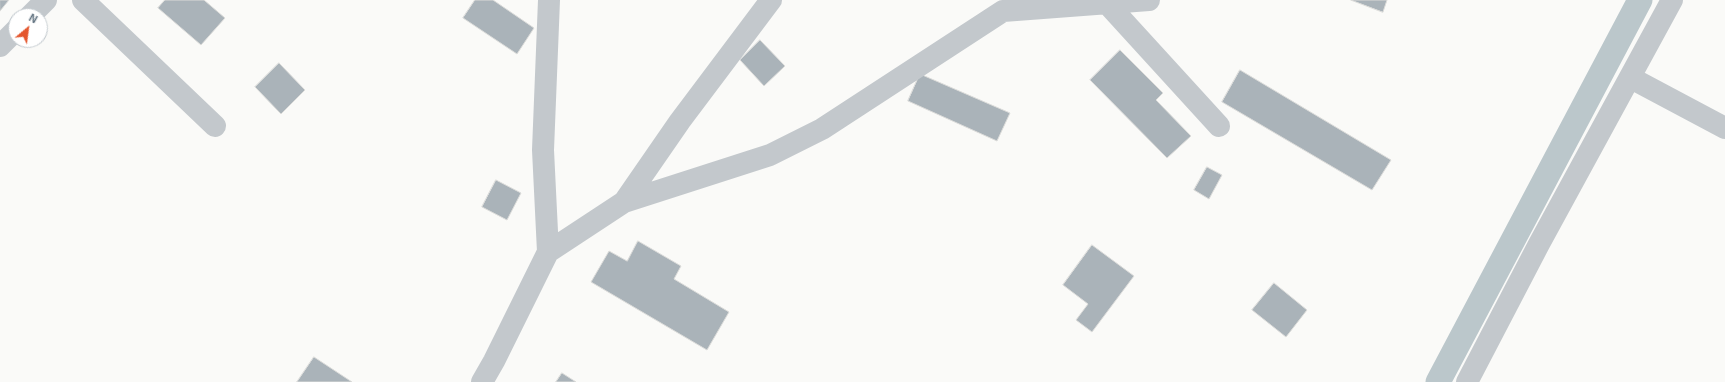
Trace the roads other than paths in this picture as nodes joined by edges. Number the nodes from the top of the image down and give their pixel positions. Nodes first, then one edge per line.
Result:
1 (46, 0) edge
2 (83, 0) edge
3 (549, 0) edge
4 (771, 0) edge
5 (1149, 0) edge
6 (1672, 0) edge
7 (1106, 1) edge
8 (38, 8) edge
9 (8, 38) edge
10 (0, 46) edge
11 (1631, 78) junction
12 (215, 126) dead end
13 (1219, 126) dead end
14 (1725, 128) edge
15 (624, 202) junction
16 (548, 252) junction
17 (482, 382) edge
18 (1467, 382) edge

1 - 8 street
2 - 12 street
3 - 16 street
4 - 15 street
5 - 7 street
6 - 11 street
7 - 13 street
7 - 15 street
9 - 10 street
11 - 14 street
11 - 18 street
15 - 16 street
16 - 17 street

